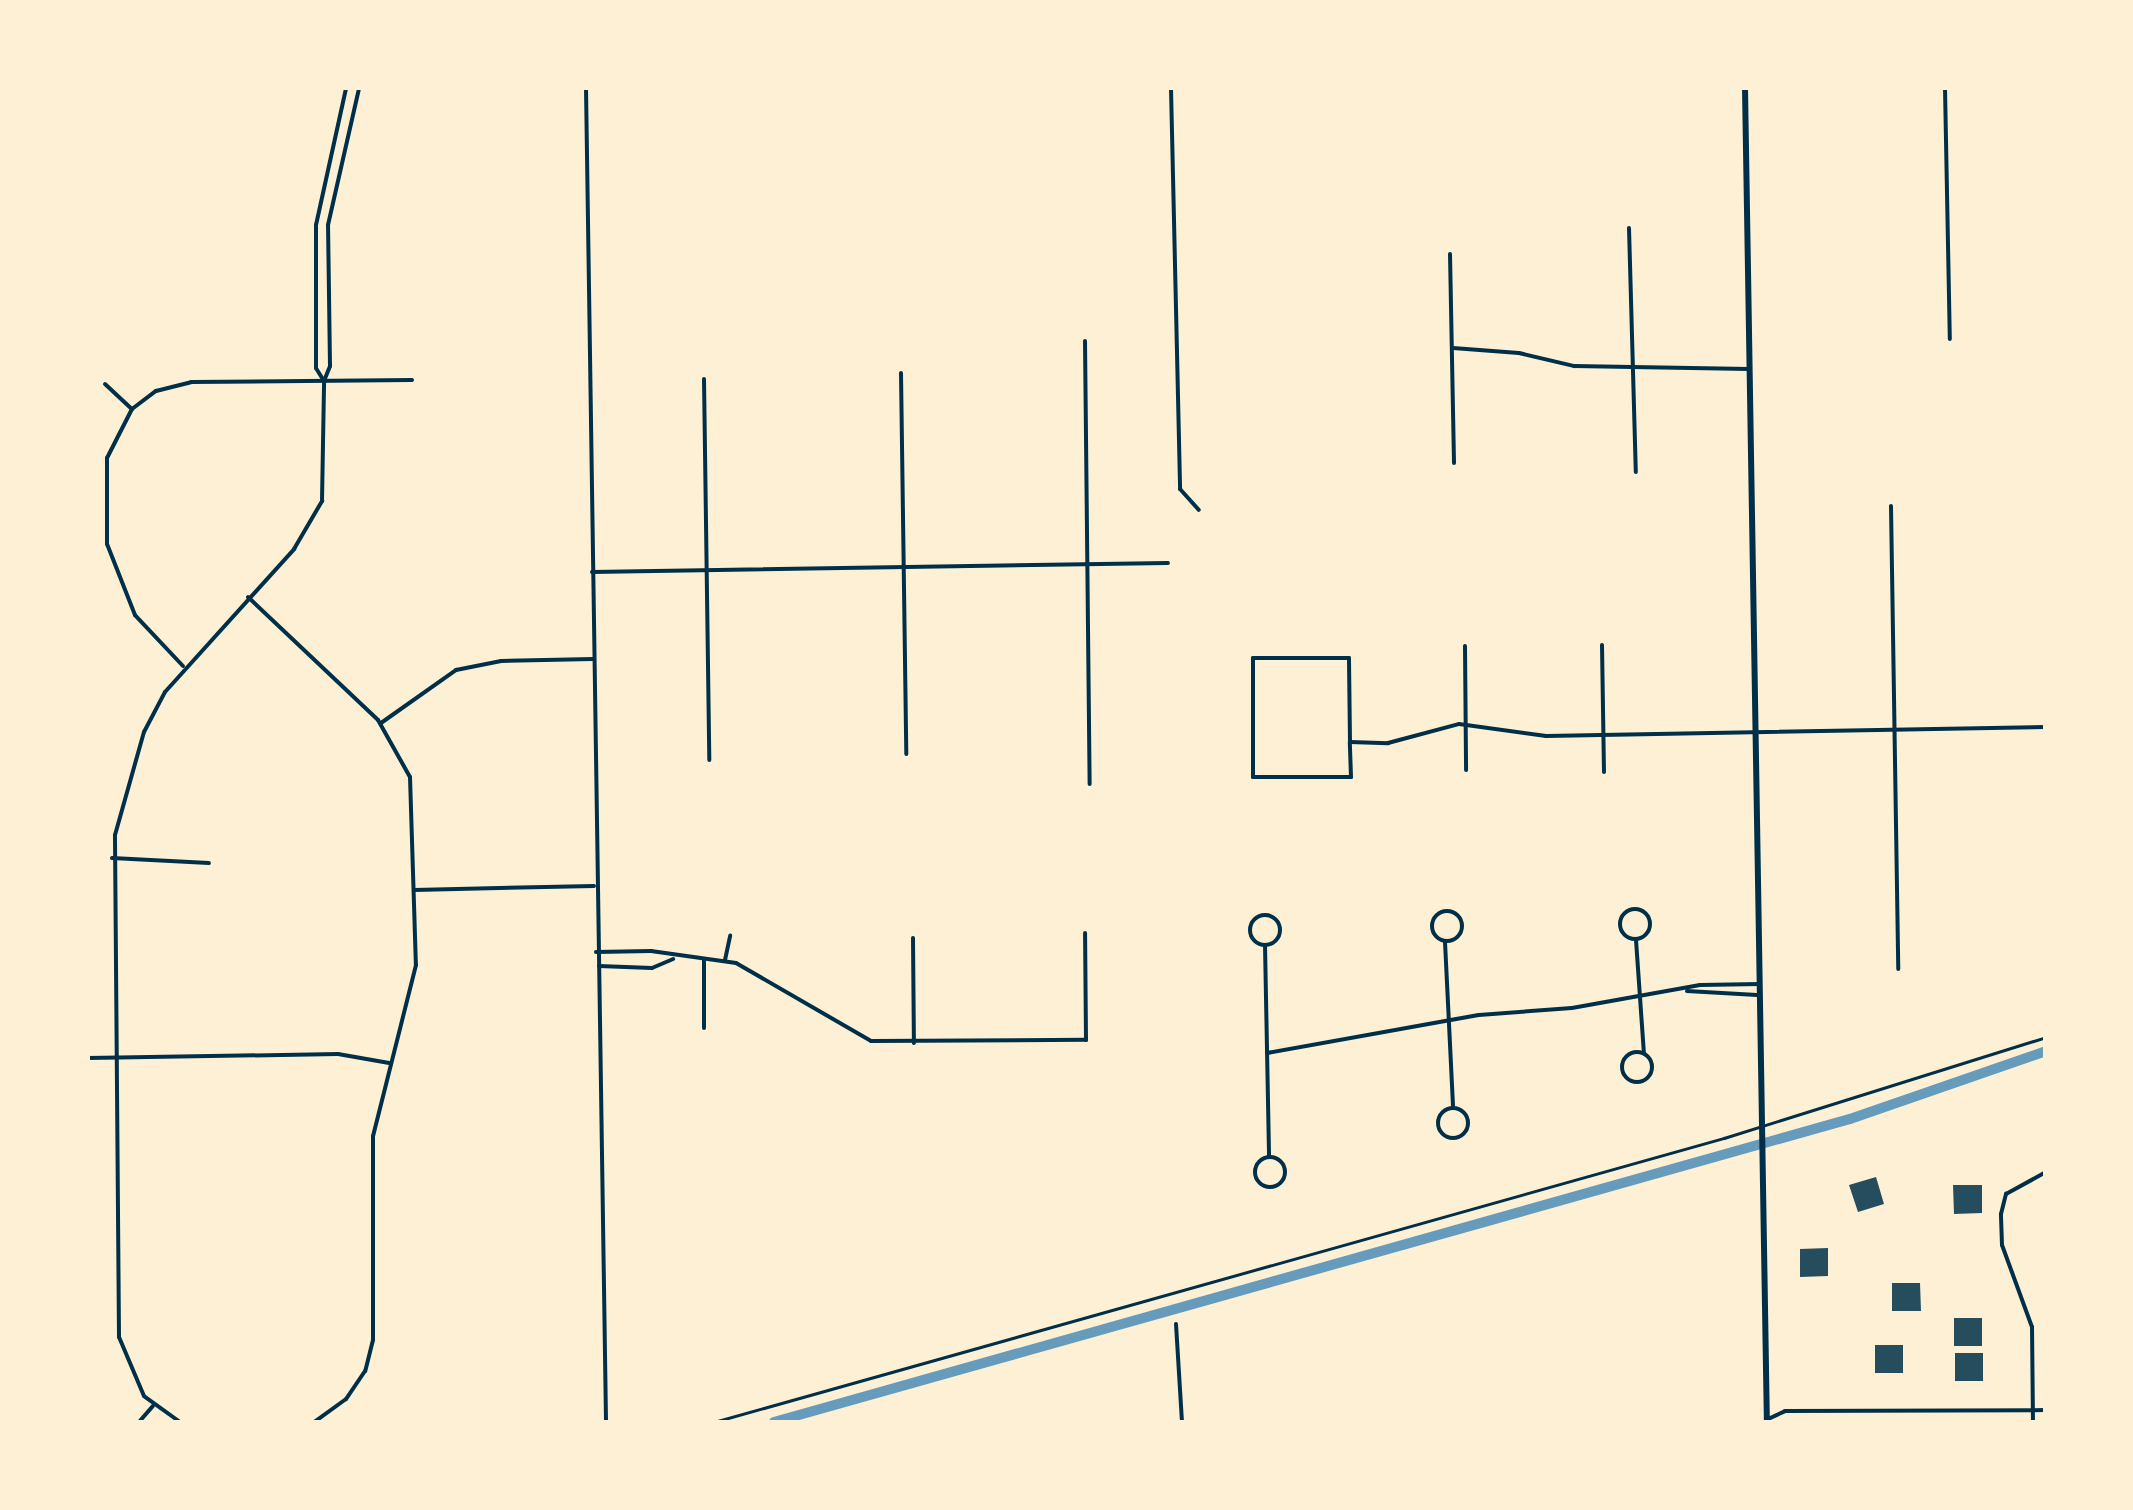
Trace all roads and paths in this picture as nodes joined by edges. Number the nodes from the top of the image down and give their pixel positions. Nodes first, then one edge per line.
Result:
1 (346, 88) edge
2 (359, 88) edge
3 (586, 88) edge
4 (1171, 88) edge
5 (1745, 88) edge
6 (1945, 88) edge
7 (1630, 228) dead end
8 (1450, 254) dead end
9 (1950, 339) dead end
10 (1085, 341) dead end
11 (1453, 348) junction
12 (1634, 368) junction
13 (1748, 369) junction
14 (901, 373) dead end
15 (704, 379) dead end
16 (412, 380) dead end
17 (324, 382) junction
18 (105, 384) dead end
19 (132, 409) junction
20 (1454, 463) dead end
21 (1636, 472) dead end
22 (1891, 506) dead end
23 (1199, 510) dead end
24 (1168, 563) dead end
25 (1088, 564) junction
26 (903, 567) junction
27 (706, 570) junction
28 (592, 572) junction
29 (248, 597) junction
30 (1602, 645) dead end
31 (1465, 646) dead end
32 (593, 659) junction
33 (183, 666) junction
34 (381, 723) junction
35 (1466, 725) junction
36 (2046, 728) edge
37 (1894, 730) junction
38 (1755, 732) junction
39 (1604, 735) junction
40 (1350, 742) junction
41 (906, 754) dead end
42 (709, 760) dead end
43 (1466, 770) dead end
44 (1604, 772) dead end
45 (1090, 784) dead end
46 (112, 858) junction
47 (209, 864) dead end
48 (595, 886) junction
49 (414, 890) junction
50 (1084, 933) dead end
51 (730, 936) dead end
52 (914, 938) dead end
53 (1636, 940) junction
54 (1445, 942) junction
55 (1265, 946) junction
56 (596, 952) junction
57 (673, 959) junction
58 (704, 959) junction
59 (725, 960) junction
60 (599, 966) junction
61 (1898, 969) dead end
62 (1760, 984) junction
63 (1682, 990) junction
64 (1760, 995) junction
65 (1641, 997) junction
66 (1450, 1021) junction
67 (704, 1028) dead end
68 (2046, 1037) edge
69 (914, 1043) junction
70 (1268, 1053) junction
71 (1644, 1054) junction
72 (114, 1057) junction
73 (88, 1058) edge
74 (389, 1063) junction
75 (1453, 1108) junction
76 (1761, 1126) junction
77 (1269, 1157) junction
78 (2046, 1172) edge
79 (1176, 1324) dead end
80 (153, 1406) junction
81 (2034, 1410) junction
82 (2046, 1410) edge
83 (2034, 1421) edge
84 (139, 1422) edge
85 (180, 1422) edge
86 (314, 1422) edge
87 (606, 1422) edge
88 (714, 1422) edge
89 (1182, 1422) edge
90 (1768, 1422) edge

1 - 17 street
2 - 17 street
3 - 28 street
4 - 23 street
5 - 13 main road
6 - 9 street
7 - 12 street
8 - 11 street
10 - 25 street
11 - 12 street
11 - 20 street
12 - 13 street
12 - 21 street
13 - 38 main road
14 - 26 street
15 - 27 street
16 - 17 street
17 - 19 street
17 - 29 street
18 - 19 street
19 - 33 street
22 - 37 street
24 - 25 street
25 - 26 street
25 - 45 street
26 - 27 street
26 - 41 street
27 - 28 street
27 - 42 street
28 - 32 street
29 - 33 street
29 - 34 street
30 - 39 street
31 - 35 street
32 - 34 street
32 - 48 street
33 - 46 street
34 - 49 street
35 - 39 street
35 - 40 street
35 - 43 street
36 - 37 street
37 - 38 street
37 - 61 street
38 - 39 street
38 - 62 main road
39 - 44 street
40 - 40 street
46 - 47 street
46 - 72 street
48 - 49 street
48 - 56 street
49 - 74 street
50 - 69 street
51 - 59 street
52 - 69 street
53 - 53 street
53 - 65 street
54 - 54 street
54 - 66 street
55 - 55 street
55 - 70 street
56 - 57 street
56 - 60 street
57 - 58 street
57 - 60 street
58 - 59 street
58 - 67 street
59 - 69 street
60 - 87 street
62 - 63 street
62 - 64 main road
63 - 64 street
63 - 65 street
64 - 76 main road
65 - 66 street
65 - 71 street
66 - 70 street
66 - 75 street
68 - 76 lane
70 - 77 street
71 - 71 street
72 - 73 street
72 - 74 street
72 - 80 street
74 - 86 street
75 - 75 street
76 - 88 lane
76 - 90 main road
77 - 77 street
78 - 81 street
79 - 89 street
80 - 84 street
80 - 85 street
81 - 82 street
81 - 83 street
81 - 90 street

